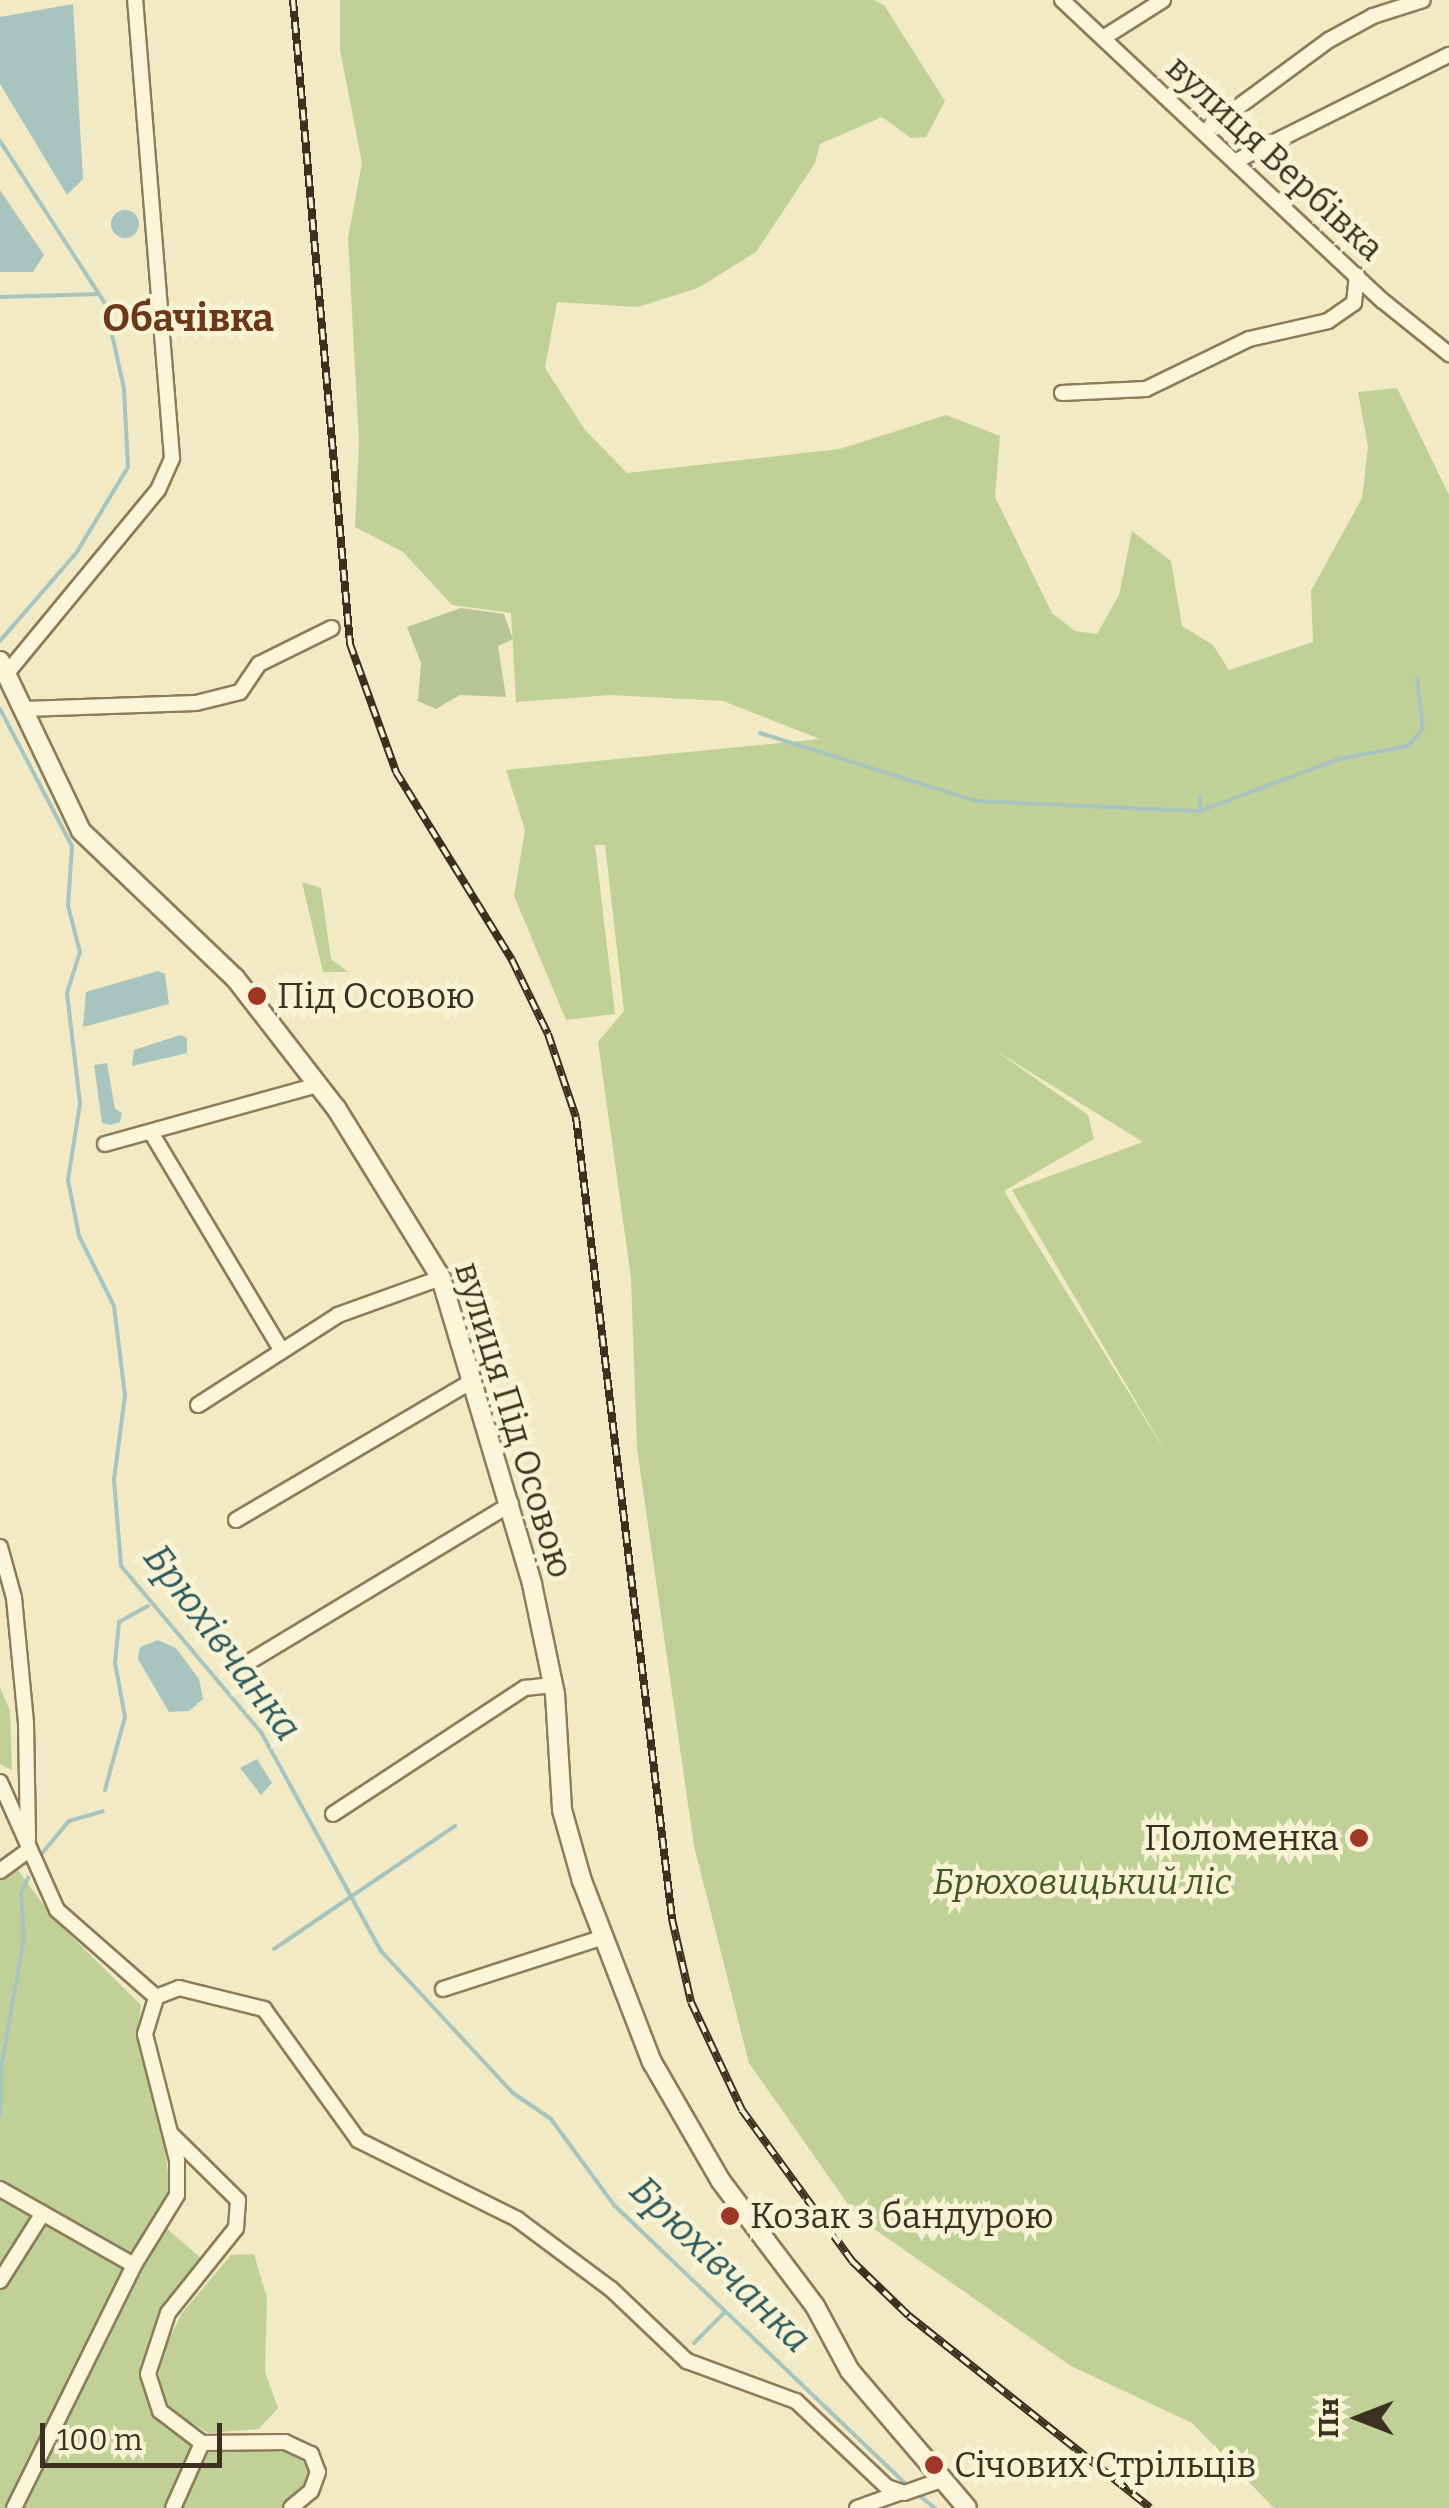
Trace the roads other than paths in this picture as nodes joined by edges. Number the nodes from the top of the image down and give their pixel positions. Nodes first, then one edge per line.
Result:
1 (134, 0) edge
2 (1062, 0) edge
3 (1163, 0) edge
4 (1423, 0) edge
5 (1103, 38) junction
6 (1449, 55) edge
7 (1204, 132) junction
8 (1236, 162) junction
9 (1357, 275) junction
10 (1449, 354) edge
11 (1062, 392) dead end
12 (332, 628) dead end
13 (4, 667) edge
14 (25, 710) junction
15 (318, 1086) junction
16 (152, 1134) junction
17 (105, 1144) dead end
18 (441, 1278) junction
19 (282, 1351) junction
20 (474, 1380) junction
21 (198, 1405) dead end
22 (512, 1504) junction
23 (236, 1520) dead end
24 (0, 1547) edge
25 (244, 1666) dead end
26 (553, 1685) junction
27 (0, 1782) edge
28 (333, 1814) dead end
29 (28, 1851) junction
30 (0, 1871) edge
31 (604, 1937) junction
32 (443, 1989) dead end
33 (156, 1997) junction
34 (170, 2134) junction
35 (0, 2189) edge
36 (42, 2213) junction
37 (134, 2266) junction
38 (0, 2281) edge
39 (202, 2443) junction
40 (931, 2485) junction
41 (902, 2493) junction
42 (14, 2508) edge
43 (172, 2508) edge
44 (291, 2508) edge
45 (857, 2508) edge
46 (967, 2508) edge

1 - 13 street
2 - 5 street, вулиця Вербівка
3 - 5 street
4 - 7 street
5 - 7 street, вулиця Вербівка
6 - 8 street
7 - 8 street, вулиця Вербівка
8 - 9 street, вулиця Вербівка
9 - 10 street, вулиця Вербівка
9 - 11 street
12 - 14 street
13 - 14 street, вулиця Під Осовою
14 - 15 street, вулиця Під Осовою
15 - 16 street
15 - 18 street, вулиця Під Осовою
16 - 17 street
16 - 19 street
18 - 19 street
18 - 20 street, вулиця Під Осовою
19 - 21 street
20 - 22 street, вулиця Під Осовою
20 - 23 street
22 - 25 street
22 - 26 street, вулиця Під Осовою
24 - 29 street
26 - 28 street
26 - 31 street, вулиця Під Осовою
27 - 29 street
29 - 30 street
29 - 33 street
31 - 32 street
31 - 40 street, вулиця Під Осовою
33 - 34 street
33 - 41 street
34 - 37 street
34 - 39 street
35 - 36 street
36 - 37 street
36 - 38 street
37 - 42 street
39 - 43 street
39 - 44 street
40 - 41 street
40 - 46 street, вулиця Під Осовою
41 - 45 street

